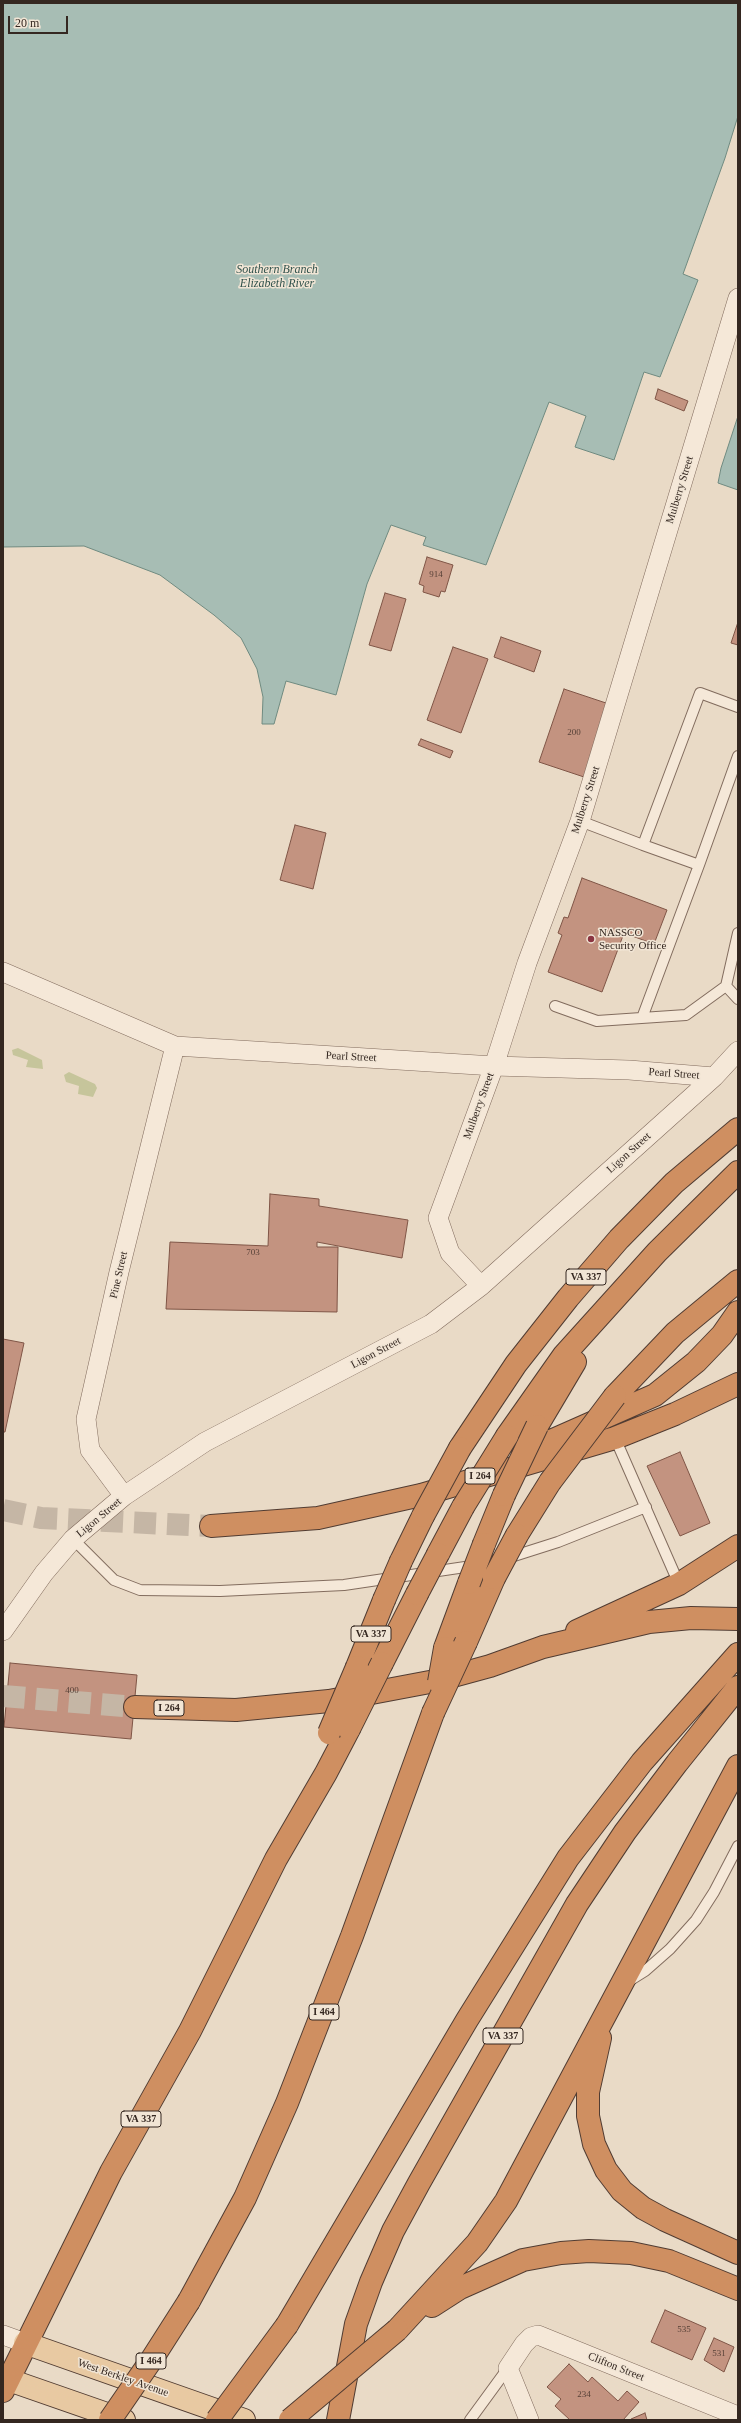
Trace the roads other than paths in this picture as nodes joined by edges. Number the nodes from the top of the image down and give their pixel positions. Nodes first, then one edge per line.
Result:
1 (738, 298) edge
2 (738, 707) edge
3 (738, 756) edge
4 (580, 821) junction
5 (643, 845) junction
6 (699, 865) junction
7 (738, 933) edge
8 (738, 971) edge
9 (3, 972) edge
10 (726, 986) junction
11 (738, 999) edge
12 (555, 1006) dead end
13 (642, 1018) junction
14 (176, 1046) junction
15 (738, 1051) edge
16 (494, 1066) junction
17 (714, 1077) junction
18 (738, 1129) edge
19 (738, 1172) edge
20 (735, 1283) edge
21 (481, 1286) junction
22 (614, 1300) junction
23 (738, 1312) edge
24 (738, 1384) edge
25 (615, 1438) junction
26 (448, 1486) junction
27 (124, 1496) junction
28 (646, 1507) junction
29 (212, 1526) tunnel mouth
30 (73, 1539) junction
31 (738, 1546) edge
32 (680, 1584) junction
33 (738, 1619) edge
34 (3, 1632) edge
35 (543, 1648) junction
36 (738, 1654) edge
37 (738, 1687) edge
38 (135, 1706) tunnel mouth
39 (433, 1713) junction
40 (339, 1731) junction
41 (738, 1766) edge
42 (738, 1846) edge
43 (617, 1989) junction
44 (606, 2011) junction
45 (738, 2253) edge
46 (738, 2289) edge
47 (396, 2330) junction
48 (3, 2335) edge
49 (25, 2343) junction
50 (508, 2368) junction
51 (5, 2383) edge
52 (738, 2416) edge
53 (110, 2420) edge
54 (124, 2420) edge
55 (217, 2420) edge
56 (244, 2420) edge
57 (290, 2420) edge
58 (338, 2420) edge
59 (470, 2420) edge
60 (529, 2420) edge

1 - 4 street, Mulberry Street
2 - 5 lane
3 - 6 lane
4 - 5 lane
4 - 16 street, Mulberry Street
5 - 6 lane
6 - 13 lane
7 - 10 lane
8 - 10 lane
9 - 14 street, Pearl Street
10 - 11 lane
10 - 13 lane
12 - 13 lane
14 - 16 street, Pearl Street
14 - 27 street, Pine Street
15 - 17 street, Ligon Street
16 - 17 street, Pearl Street
16 - 21 street, Mulberry Street
17 - 21 street, Ligon Street
18 - 40 highway, VA 337, bridge
19 - 22 highway
20 - 39 highway, bridge
21 - 27 street, Ligon Street
22 - 39 highway, bridge
22 - 40 highway, bridge
23 - 26 highway
24 - 25 highway, I 264
25 - 26 highway, I 264
25 - 28 lane
26 - 29 highway, I 264
27 - 30 street, Ligon Street
28 - 30 lane
28 - 32 lane
30 - 34 street, Ligon Street
31 - 32 highway, I 264
32 - 35 highway, I 264
33 - 35 highway
35 - 38 highway, I 264
36 - 55 highway, bridge
37 - 58 highway, VA 337
39 - 53 highway, I 464, bridge
40 - 49 highway, VA 337
41 - 43 highway
42 - 43 lane
43 - 44 highway
44 - 45 highway
44 - 47 highway
46 - 47 highway
47 - 57 highway, bridge
48 - 49 street, West Berkley Avenue
49 - 51 highway, VA 337
49 - 56 main road, West Berkley Avenue
50 - 52 street, Clifton Street
50 - 59 lane
50 - 60 street
51 - 54 main road, VA 337

